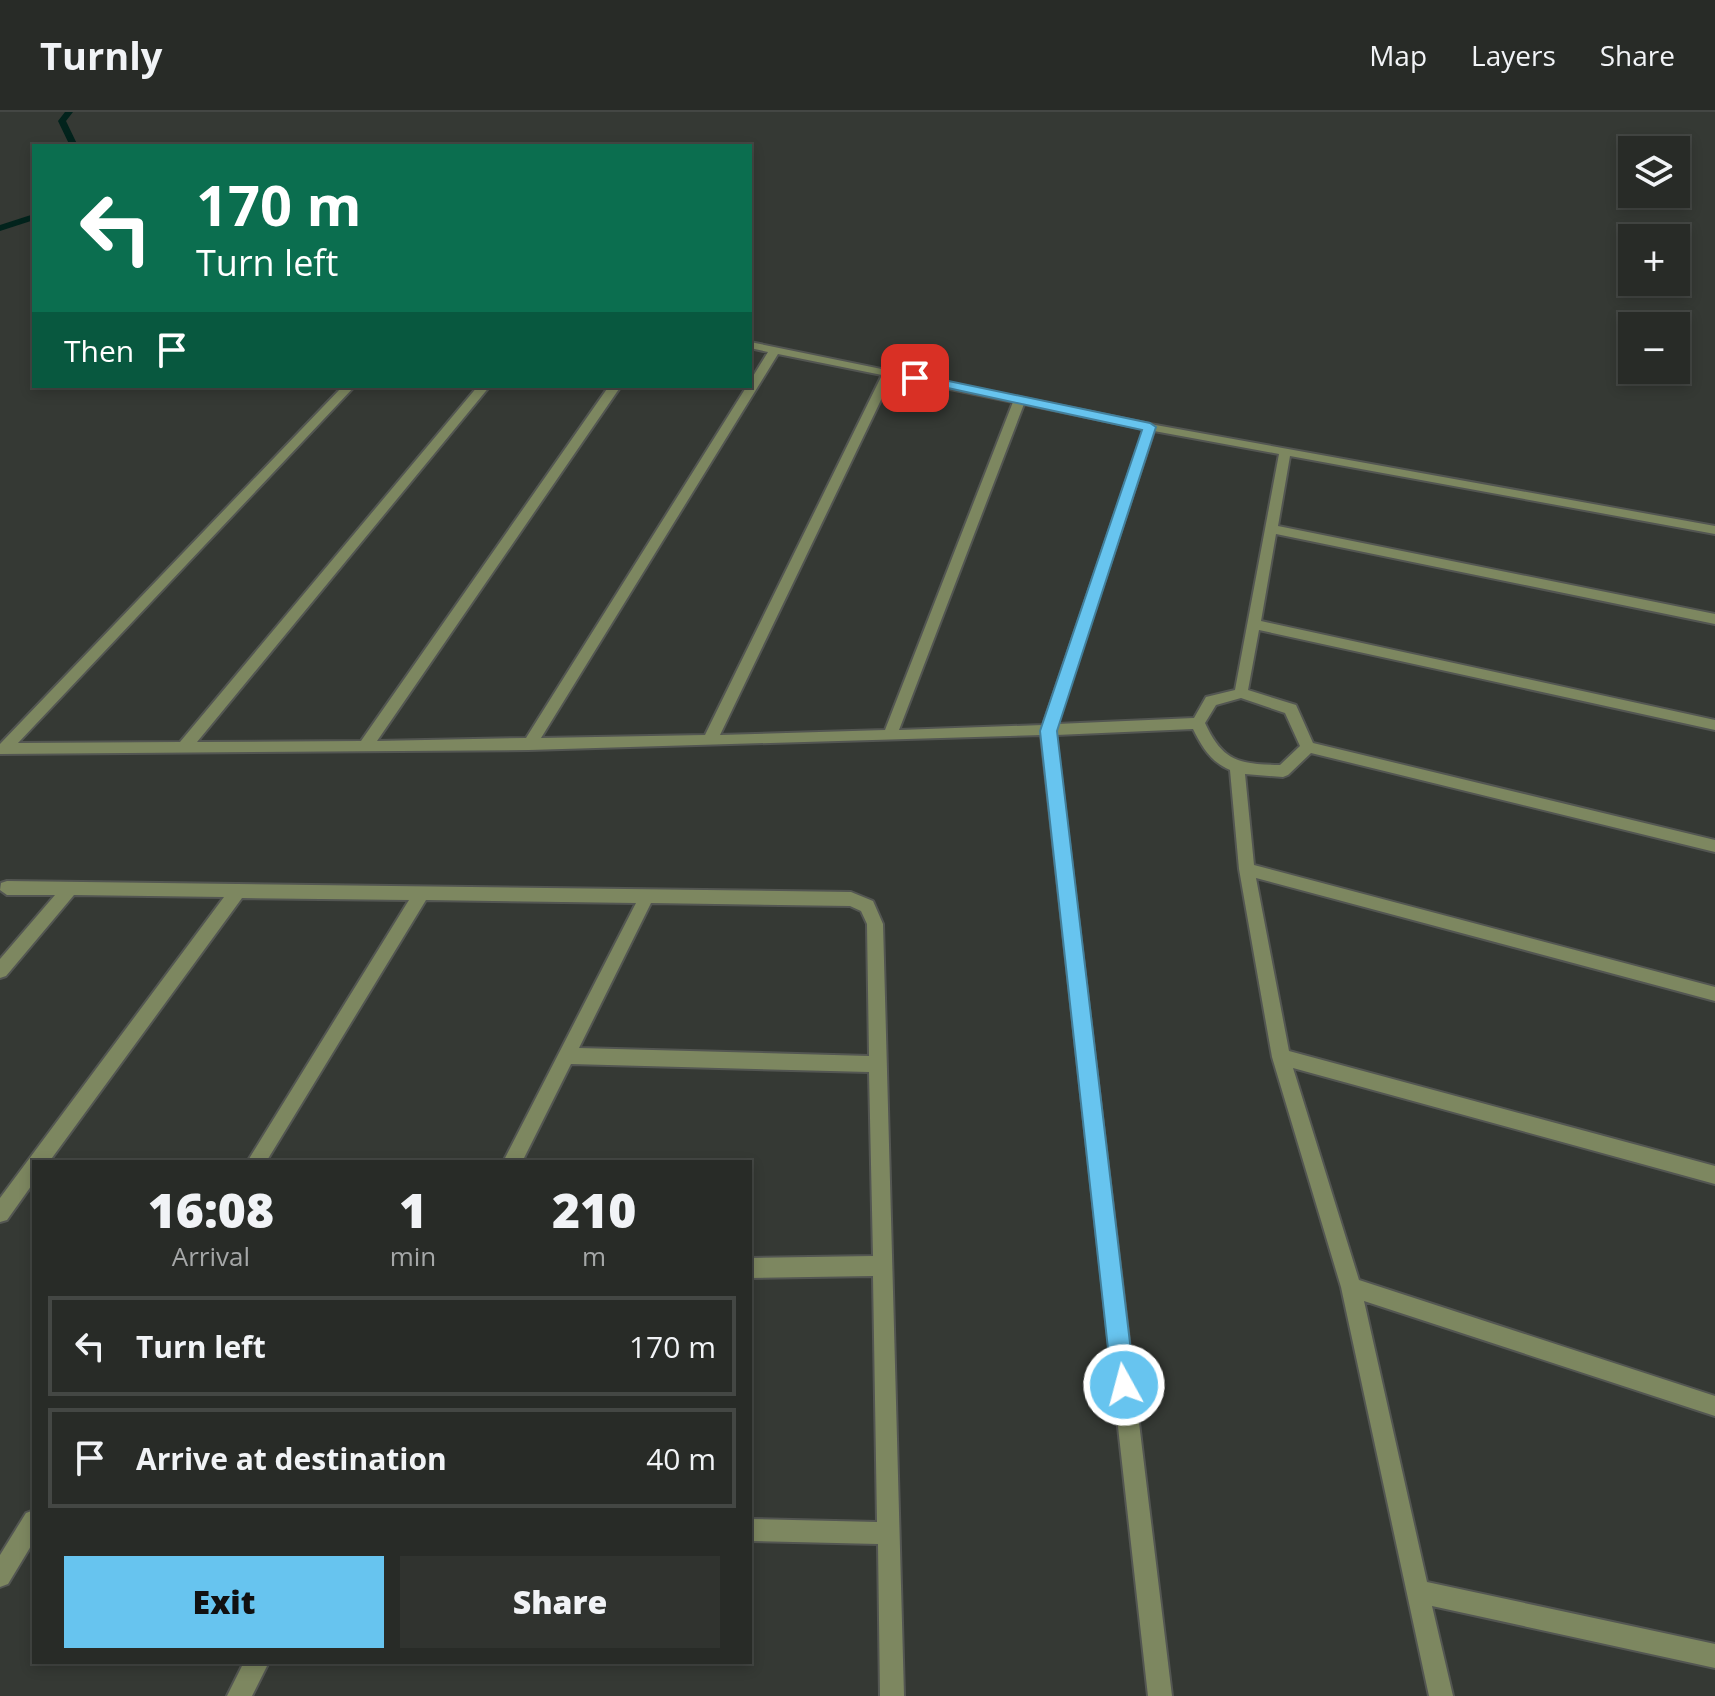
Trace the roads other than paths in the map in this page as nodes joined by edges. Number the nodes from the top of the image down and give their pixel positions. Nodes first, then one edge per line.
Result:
1 (752, 345) edge
2 (775, 350) junction
3 (889, 372) junction
4 (752, 387) edge
5 (347, 388) edge
6 (482, 388) edge
7 (614, 388) edge
8 (751, 388) edge
9 (1020, 399) junction
10 (1150, 427) junction
11 (1285, 451) junction
12 (1272, 529) junction
13 (1715, 530) edge
14 (1715, 619) edge
15 (1253, 624) junction
16 (1241, 693) junction
17 (1198, 723) junction
18 (1715, 725) edge
19 (1048, 731) junction
20 (890, 735) junction
21 (710, 740) junction
22 (529, 745) junction
23 (365, 746) junction
24 (1308, 747) junction
25 (2, 749) edge
26 (183, 749) junction
27 (1237, 769) junction
28 (1715, 846) edge
29 (1247, 869) junction
30 (7, 888) dead end
31 (70, 889) junction
32 (239, 890) junction
33 (421, 894) junction
34 (647, 896) junction
35 (0, 971) edge
36 (1715, 994) edge
37 (566, 1056) junction
38 (1281, 1057) junction
39 (879, 1064) junction
40 (39, 1160) edge
41 (257, 1160) edge
42 (513, 1160) edge
43 (32, 1170) edge
44 (1715, 1175) edge
45 (0, 1213) edge
46 (883, 1266) junction
47 (752, 1268) edge
48 (1351, 1287) junction
49 (1715, 1406) edge
50 (32, 1524) edge
51 (752, 1530) edge
52 (888, 1533) junction
53 (0, 1576) edge
54 (1416, 1591) junction
55 (1715, 1656) edge
56 (256, 1664) edge
57 (239, 1696) edge
58 (892, 1696) edge
59 (1160, 1696) edge
60 (1441, 1696) edge

1 - 2 street
2 - 3 street
2 - 4 street
3 - 9 street
3 - 21 street
5 - 25 street
6 - 26 street
7 - 23 street
8 - 22 street
9 - 10 street
9 - 20 street
10 - 11 street
10 - 19 street
11 - 12 street
11 - 13 street
12 - 14 street
12 - 15 street
15 - 16 street
15 - 18 street
16 - 17 street
16 - 24 street
17 - 19 street
17 - 27 street
19 - 20 street
19 - 59 street
20 - 21 street
21 - 22 street
22 - 23 street
23 - 26 street
24 - 27 street
24 - 28 street
25 - 26 street
27 - 29 street
29 - 36 street
29 - 38 street
30 - 31 street
31 - 32 street
31 - 35 street
32 - 33 street
32 - 40 street
33 - 34 street
33 - 41 street
34 - 37 street
34 - 39 street
37 - 39 street
37 - 42 street
38 - 44 street
38 - 48 street
39 - 46 street
43 - 45 street
46 - 47 street
46 - 52 street
48 - 49 street
48 - 54 street
50 - 53 street
51 - 52 street
52 - 58 street
54 - 55 street
54 - 60 street
56 - 57 street

